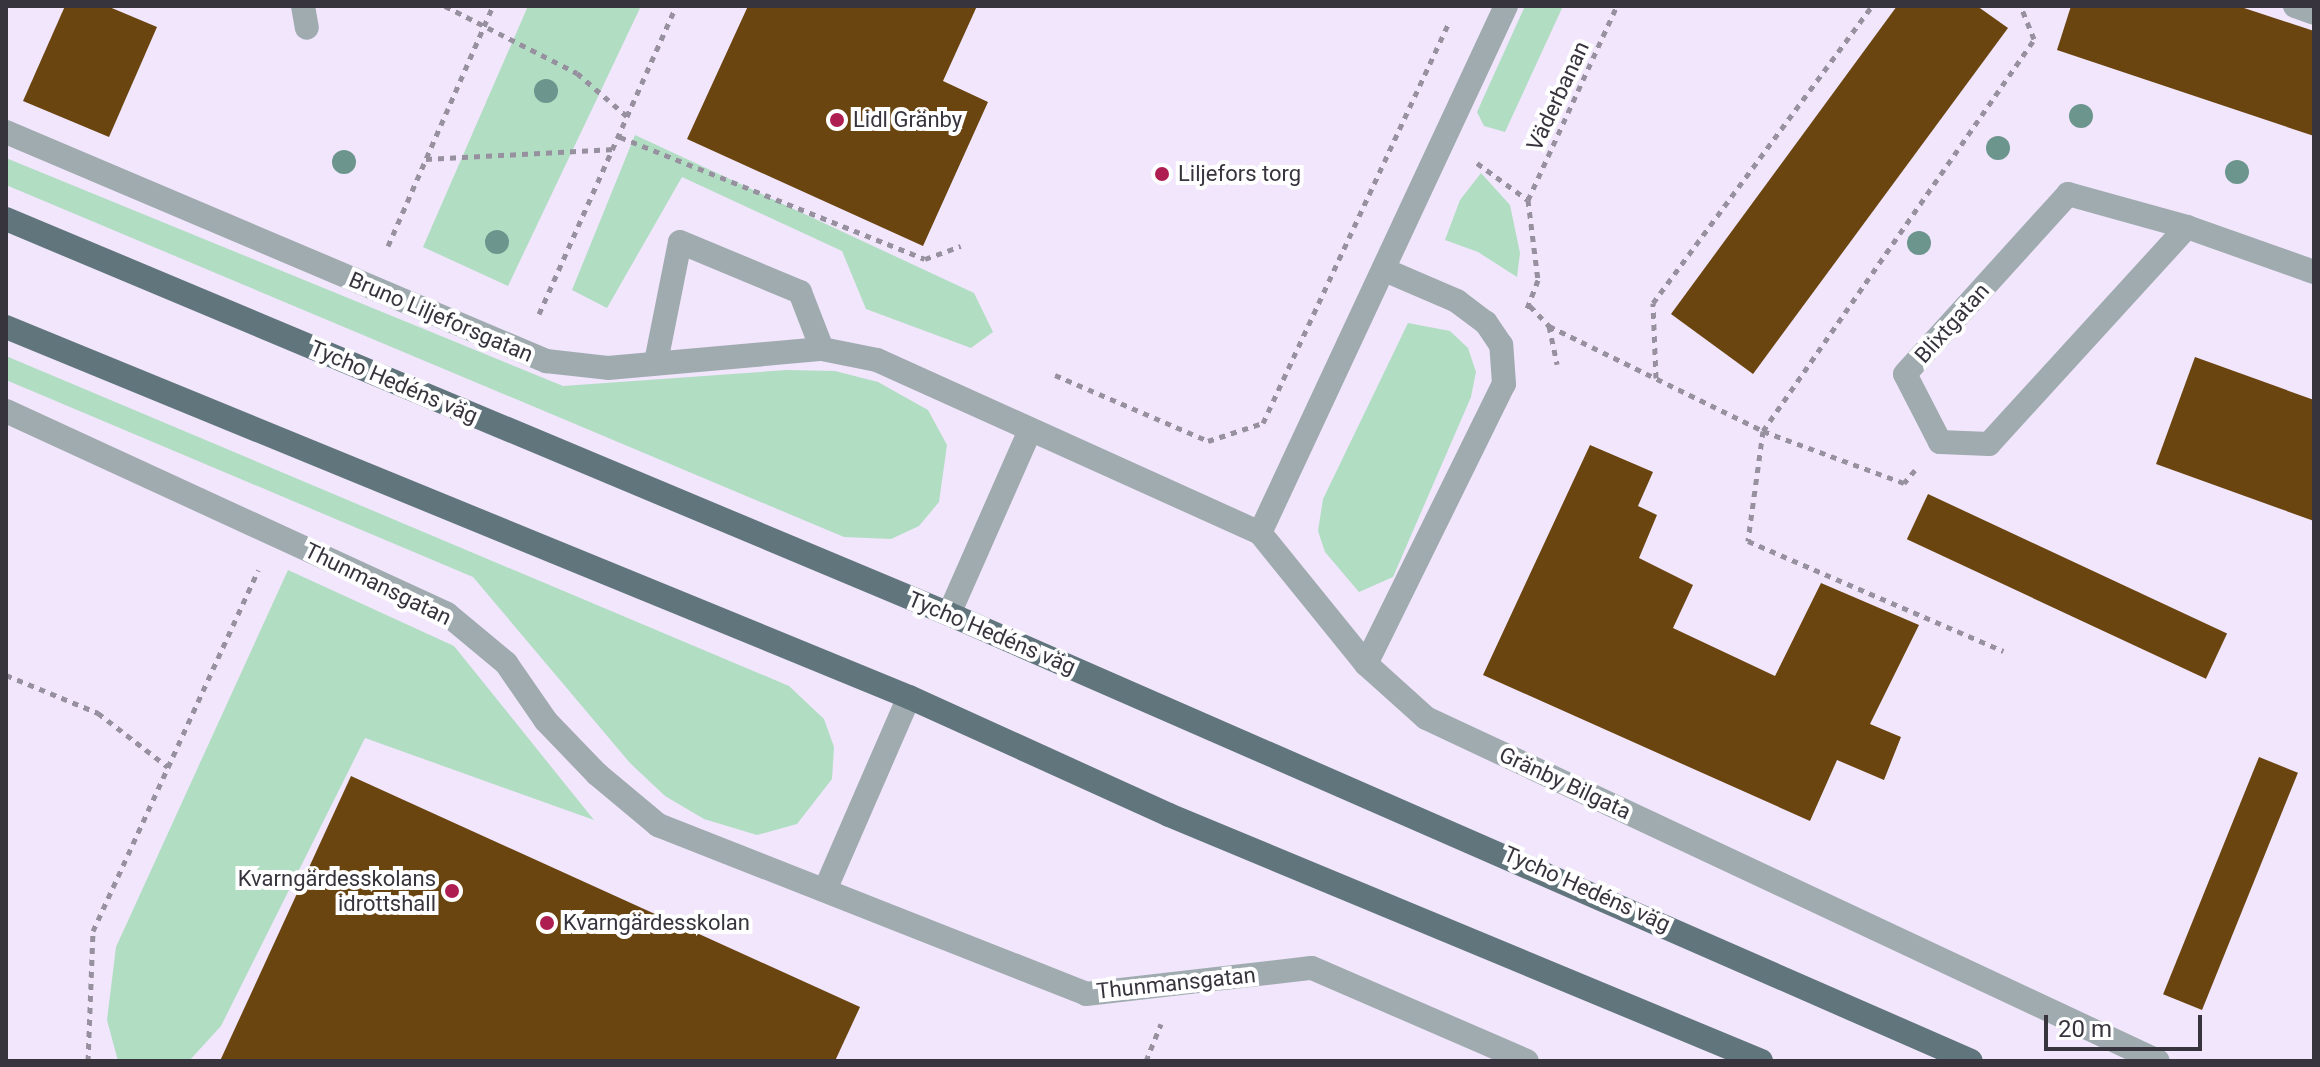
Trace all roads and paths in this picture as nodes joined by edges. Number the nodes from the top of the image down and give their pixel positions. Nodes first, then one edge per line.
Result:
1 (445, 6) edge
2 (493, 6) edge
3 (676, 6) edge
4 (1506, 6) edge
5 (1617, 6) edge
6 (1872, 6) edge
7 (2021, 6) edge
8 (2295, 6) edge
9 (2314, 13) edge
10 (1450, 21) dead end
11 (484, 26) junction
12 (629, 117) junction
13 (6, 132) edge
14 (620, 137) junction
15 (1444, 138) junction
16 (615, 149) junction
17 (426, 159) junction
18 (1528, 200) junction
19 (6, 219) edge
20 (2187, 227) junction
21 (388, 246) dead end
22 (961, 246) dead end
23 (1387, 271) junction
24 (2314, 272) edge
25 (1530, 306) junction
26 (1549, 326) junction
27 (6, 327) edge
28 (1501, 345) junction
29 (822, 349) junction
30 (522, 352) junction
31 (656, 362) junction
32 (1557, 364) dead end
33 (1055, 375) dead end
34 (1656, 378) junction
35 (6, 411) edge
36 (1030, 430) junction
37 (1763, 431) junction
38 (1940, 442) junction
39 (1260, 533) junction
40 (261, 564) dead end
41 (949, 614) junction
42 (2003, 651) dead end
43 (1366, 664) junction
44 (6, 675) edge
45 (909, 697) junction
46 (168, 767) junction
47 (825, 890) junction
48 (88, 1061) edge
49 (1526, 1061) edge
50 (1761, 1061) edge
51 (1971, 1061) edge
52 (2158, 1061) edge

1 - 11 path
2 - 11 path
3 - 12 path
4 - 15 street
5 - 18 path, Väderbanan
6 - 34 path
7 - 37 path
8 - 9 street
10 - 33 path
11 - 12 path
11 - 17 path
12 - 14 path
13 - 30 street, Bruno Liljeforsgatan
14 - 16 path
14 - 22 path
15 - 18 path
15 - 23 street
16 - 17 path
16 - 30 path
17 - 21 path
18 - 25 path
19 - 41 main road, Tycho Hedéns väg
20 - 24 street, Blixtgatan
20 - 38 street
20 - 38 street, Blixtgatan
23 - 28 street
23 - 39 street
25 - 26 path
25 - 28 path
26 - 32 path
26 - 34 path
27 - 45 main road
28 - 43 street
29 - 31 street, Bruno Liljeforsgatan
29 - 31 street
29 - 36 street, Bruno Liljeforsgatan
30 - 31 street, Bruno Liljeforsgatan
34 - 37 path
35 - 47 street, Thunmansgatan
36 - 39 street, Gränby Bilgata
36 - 41 street
37 - 38 path
37 - 42 path
39 - 43 street, Gränby Bilgata
40 - 46 path
41 - 51 main road, Tycho Hedéns väg
43 - 52 street, Gränby Bilgata
44 - 46 path
45 - 47 street
45 - 50 main road
46 - 48 path
47 - 49 street, Thunmansgatan

